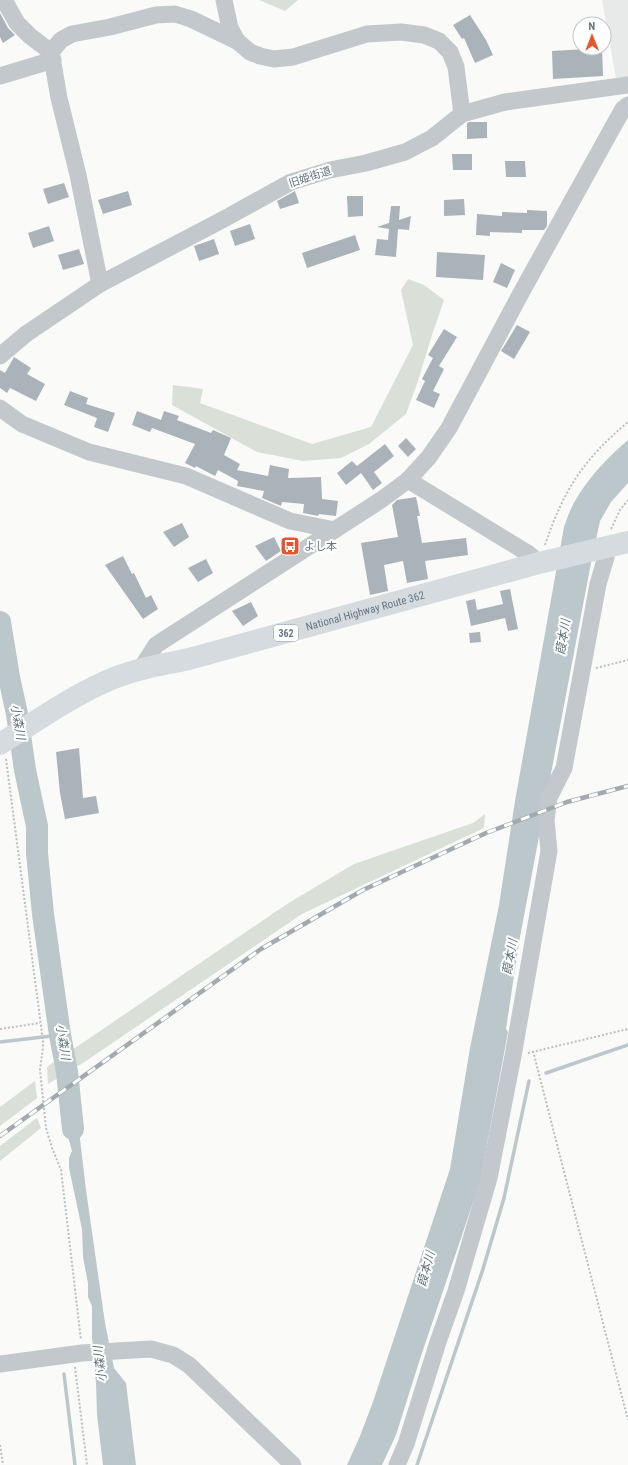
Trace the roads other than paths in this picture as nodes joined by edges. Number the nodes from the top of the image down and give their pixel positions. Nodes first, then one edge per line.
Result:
1 (4, 0) edge
2 (224, 0) edge
3 (236, 41) junction
4 (52, 56) junction
5 (0, 76) edge
6 (628, 85) edge
7 (628, 105) edge
8 (462, 114) junction
9 (100, 284) junction
10 (0, 356) edge
11 (0, 408) edge
12 (408, 480) junction
13 (335, 530) junction
14 (611, 542) edge
15 (543, 563) junction
16 (140, 670) junction
17 (4, 746) edge
18 (0, 1364) edge
19 (293, 1465) edge
20 (397, 1465) edge

1 - 4 street
2 - 3 street
3 - 4 street
3 - 8 street
4 - 5 street
4 - 9 street
6 - 8 street, 旧姫街道
7 - 12 street
8 - 9 street, 旧姫街道
9 - 10 street, 旧姫街道
11 - 13 street
12 - 13 street
12 - 15 street
13 - 16 street
14 - 15 highway, National Highway Route 362 / 362
14 - 20 street
15 - 16 highway, National Highway Route 362 / 362
16 - 17 highway, National Highway Route 362 / 362
18 - 19 street

